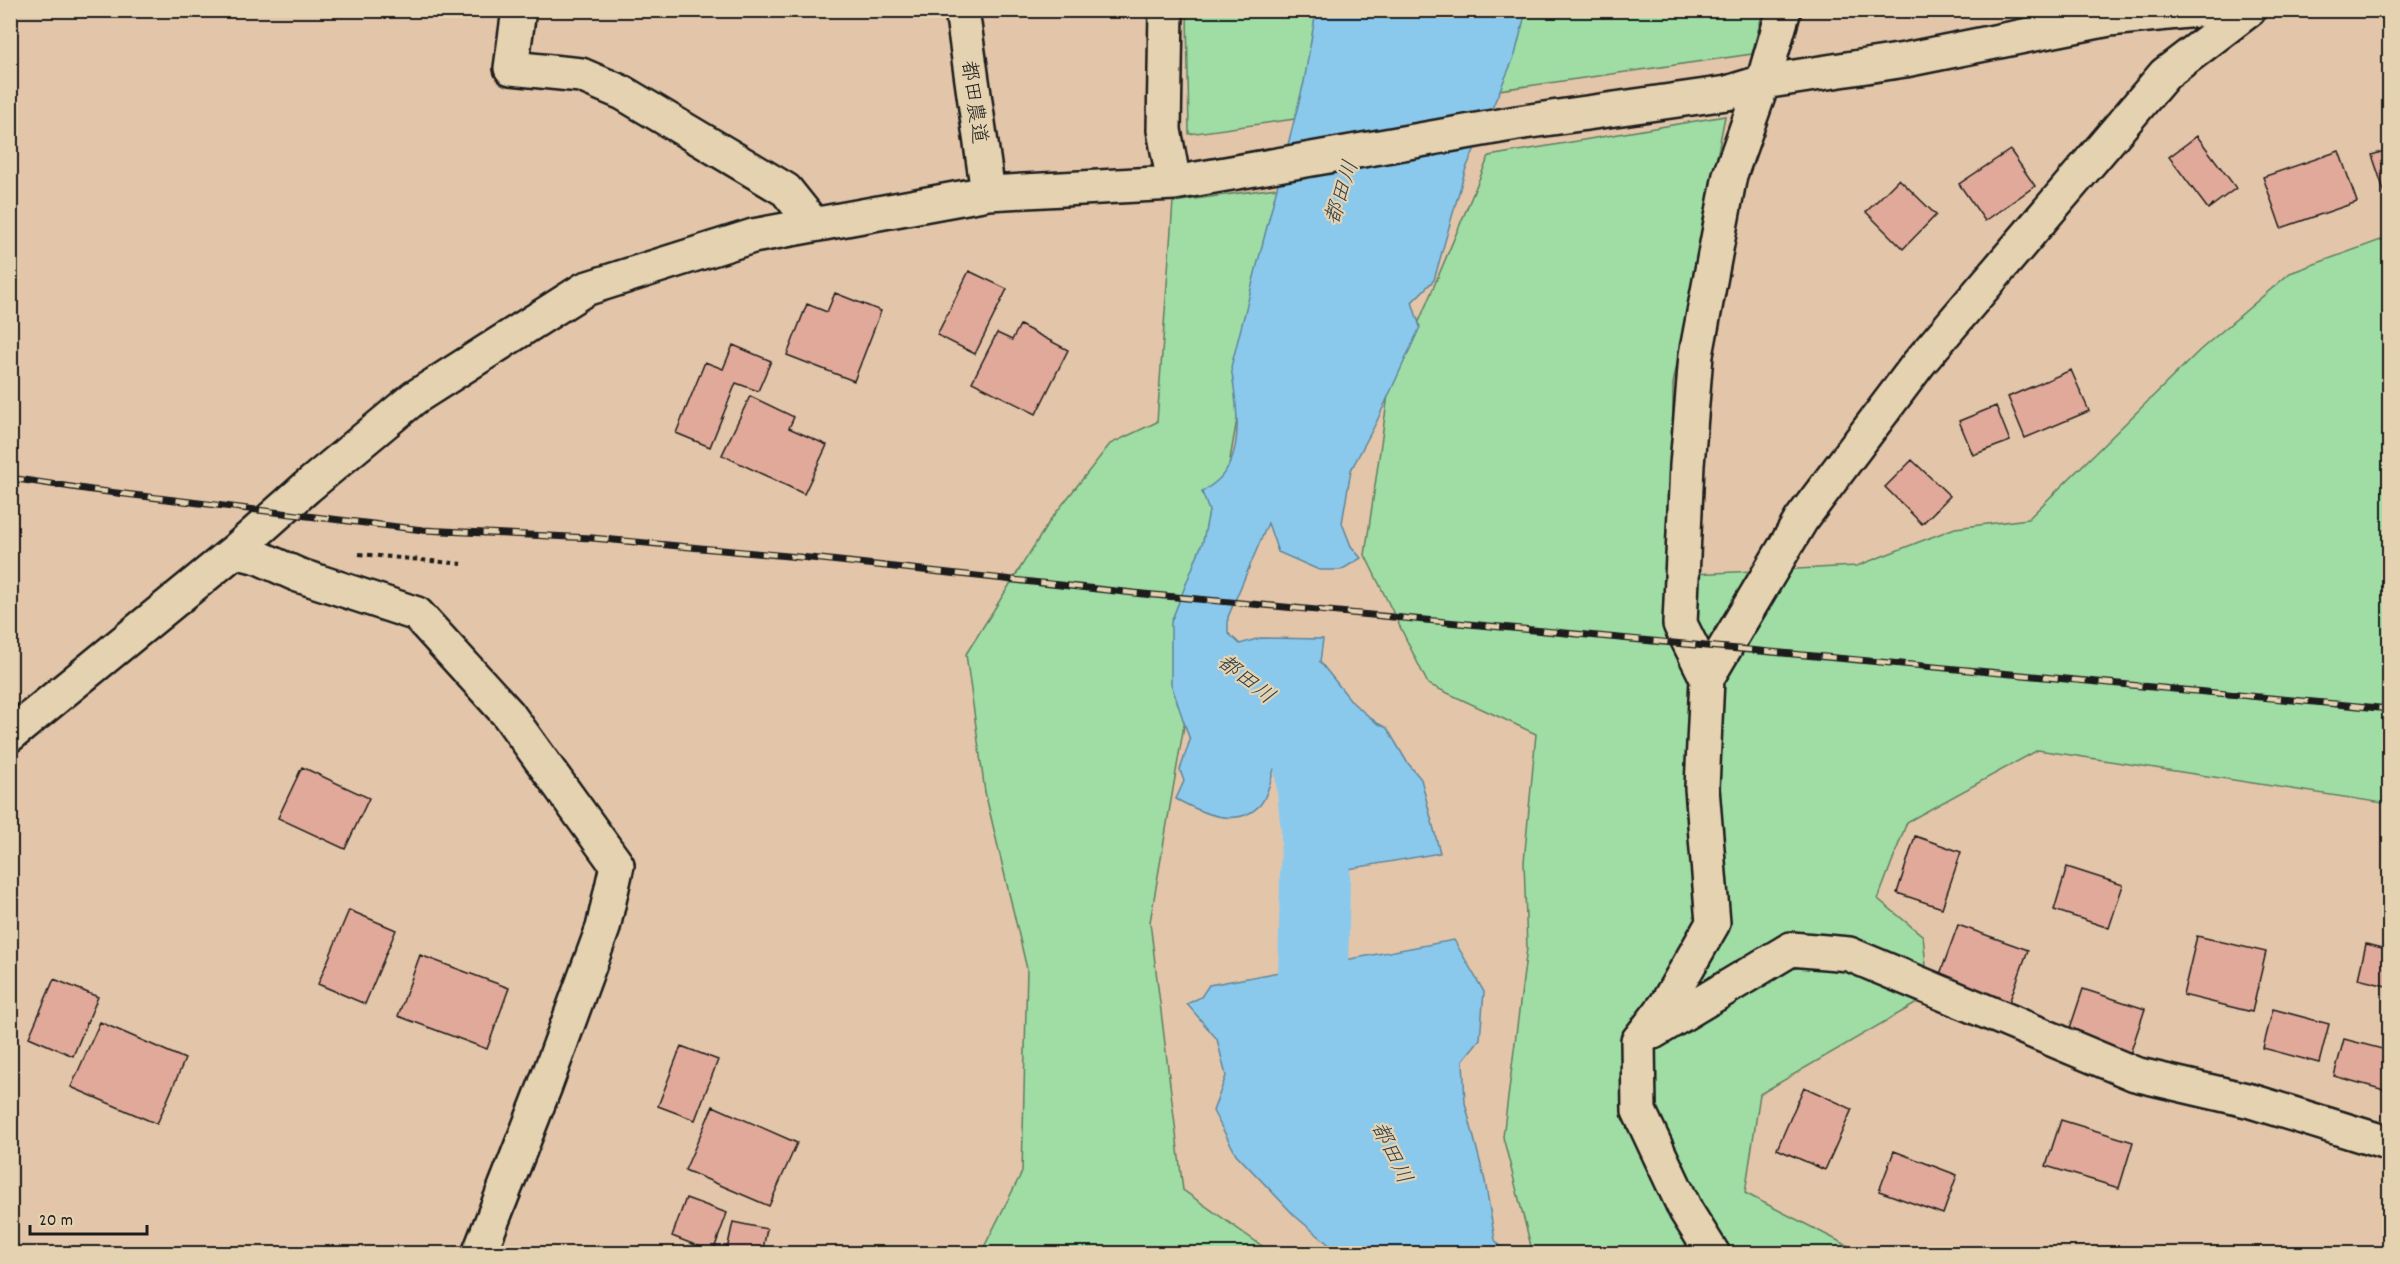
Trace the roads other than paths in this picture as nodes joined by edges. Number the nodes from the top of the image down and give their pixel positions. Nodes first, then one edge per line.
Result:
1 (519, 10) edge
2 (962, 10) edge
3 (1166, 10) edge
4 (1784, 10) edge
5 (2198, 10) edge
6 (2249, 10) edge
7 (1763, 82) junction
8 (1174, 183) junction
9 (988, 193) junction
10 (814, 225) junction
11 (235, 551) junction
12 (1707, 678) junction
13 (10, 735) edge
14 (1638, 1041) junction
15 (2390, 1144) edge
16 (479, 1254) edge
17 (1713, 1254) edge

1 - 10 street
2 - 9 street, 都田農道
3 - 8 street
4 - 7 street
5 - 7 street
6 - 12 street
7 - 8 street
7 - 12 street
8 - 9 street
9 - 10 street
10 - 11 street
11 - 13 street
11 - 16 street
12 - 14 street
14 - 15 street
14 - 17 street

